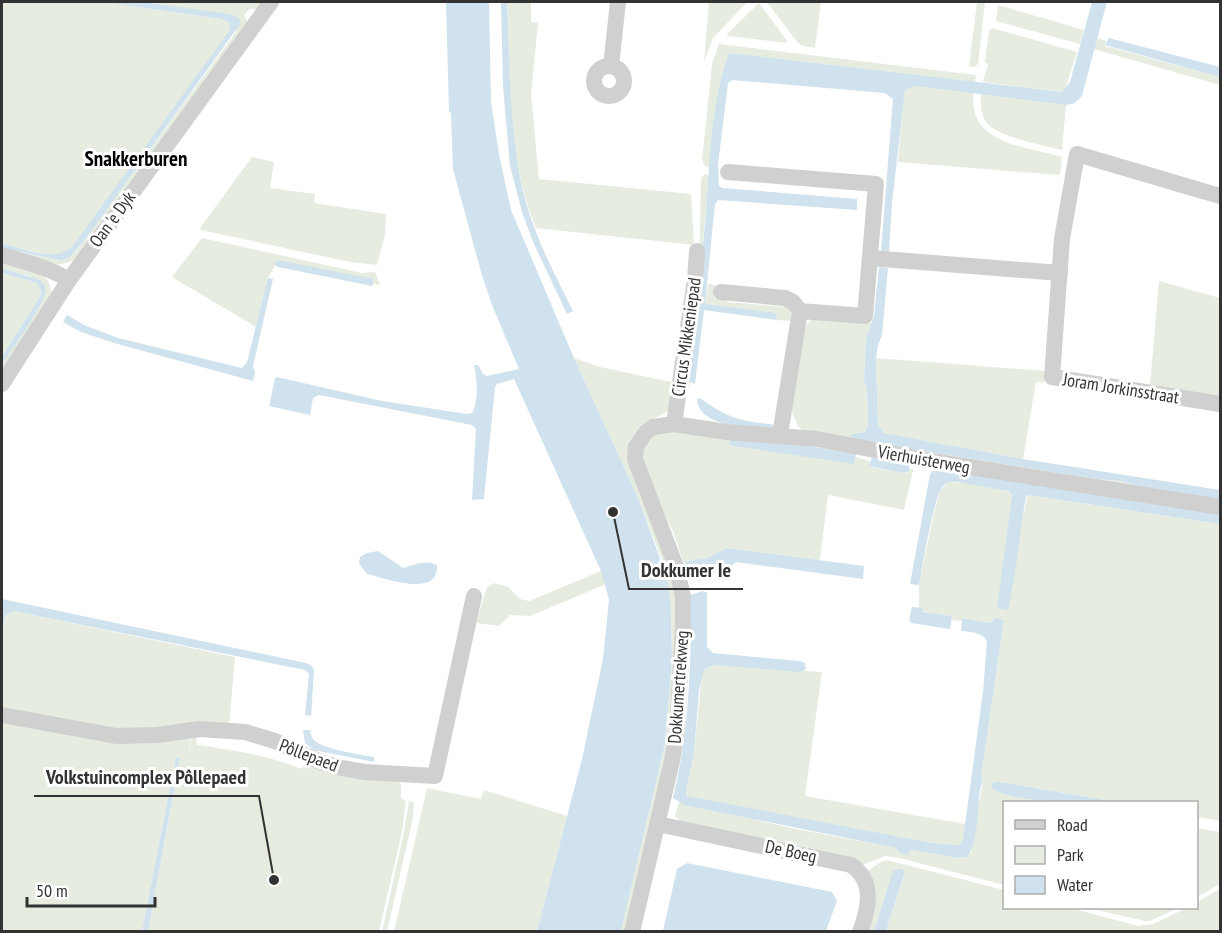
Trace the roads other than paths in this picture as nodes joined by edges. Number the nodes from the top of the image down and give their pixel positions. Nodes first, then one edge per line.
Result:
1 (272, 2) edge
2 (618, 2) edge
3 (611, 66) dead end
4 (728, 172) dead end
5 (1221, 196) edge
6 (697, 251) dead end
7 (2, 255) edge
8 (870, 258) junction
9 (1060, 273) junction
10 (69, 280) junction
11 (721, 292) dead end
12 (800, 311) junction
13 (2, 384) edge
14 (1221, 404) edge
15 (674, 424) junction
16 (780, 435) junction
17 (636, 447) joint
18 (1221, 507) edge
19 (474, 596) dead end
20 (2, 716) edge
21 (658, 824) junction
22 (632, 932) edge
23 (860, 932) edge

1 - 10 street, Oan 'e Dyk
2 - 3 street
4 - 8 street
5 - 9 street, Joram Jorkinsstraat
6 - 15 street, Circus Mikkeniepad
7 - 10 street
8 - 9 street
8 - 12 street
9 - 14 street, Joram Jorkinsstraat
10 - 13 street, Oan 'e Dyk
11 - 12 street
12 - 16 street
15 - 16 street, Vierhuisterweg
15 - 17 street, Vierhuisterweg
16 - 18 street, Vierhuisterweg
17 - 21 street, Dokkumertrekweg
19 - 20 street, Pôllepaed
21 - 22 street, Dokkumertrekweg
21 - 23 street, De Boeg

